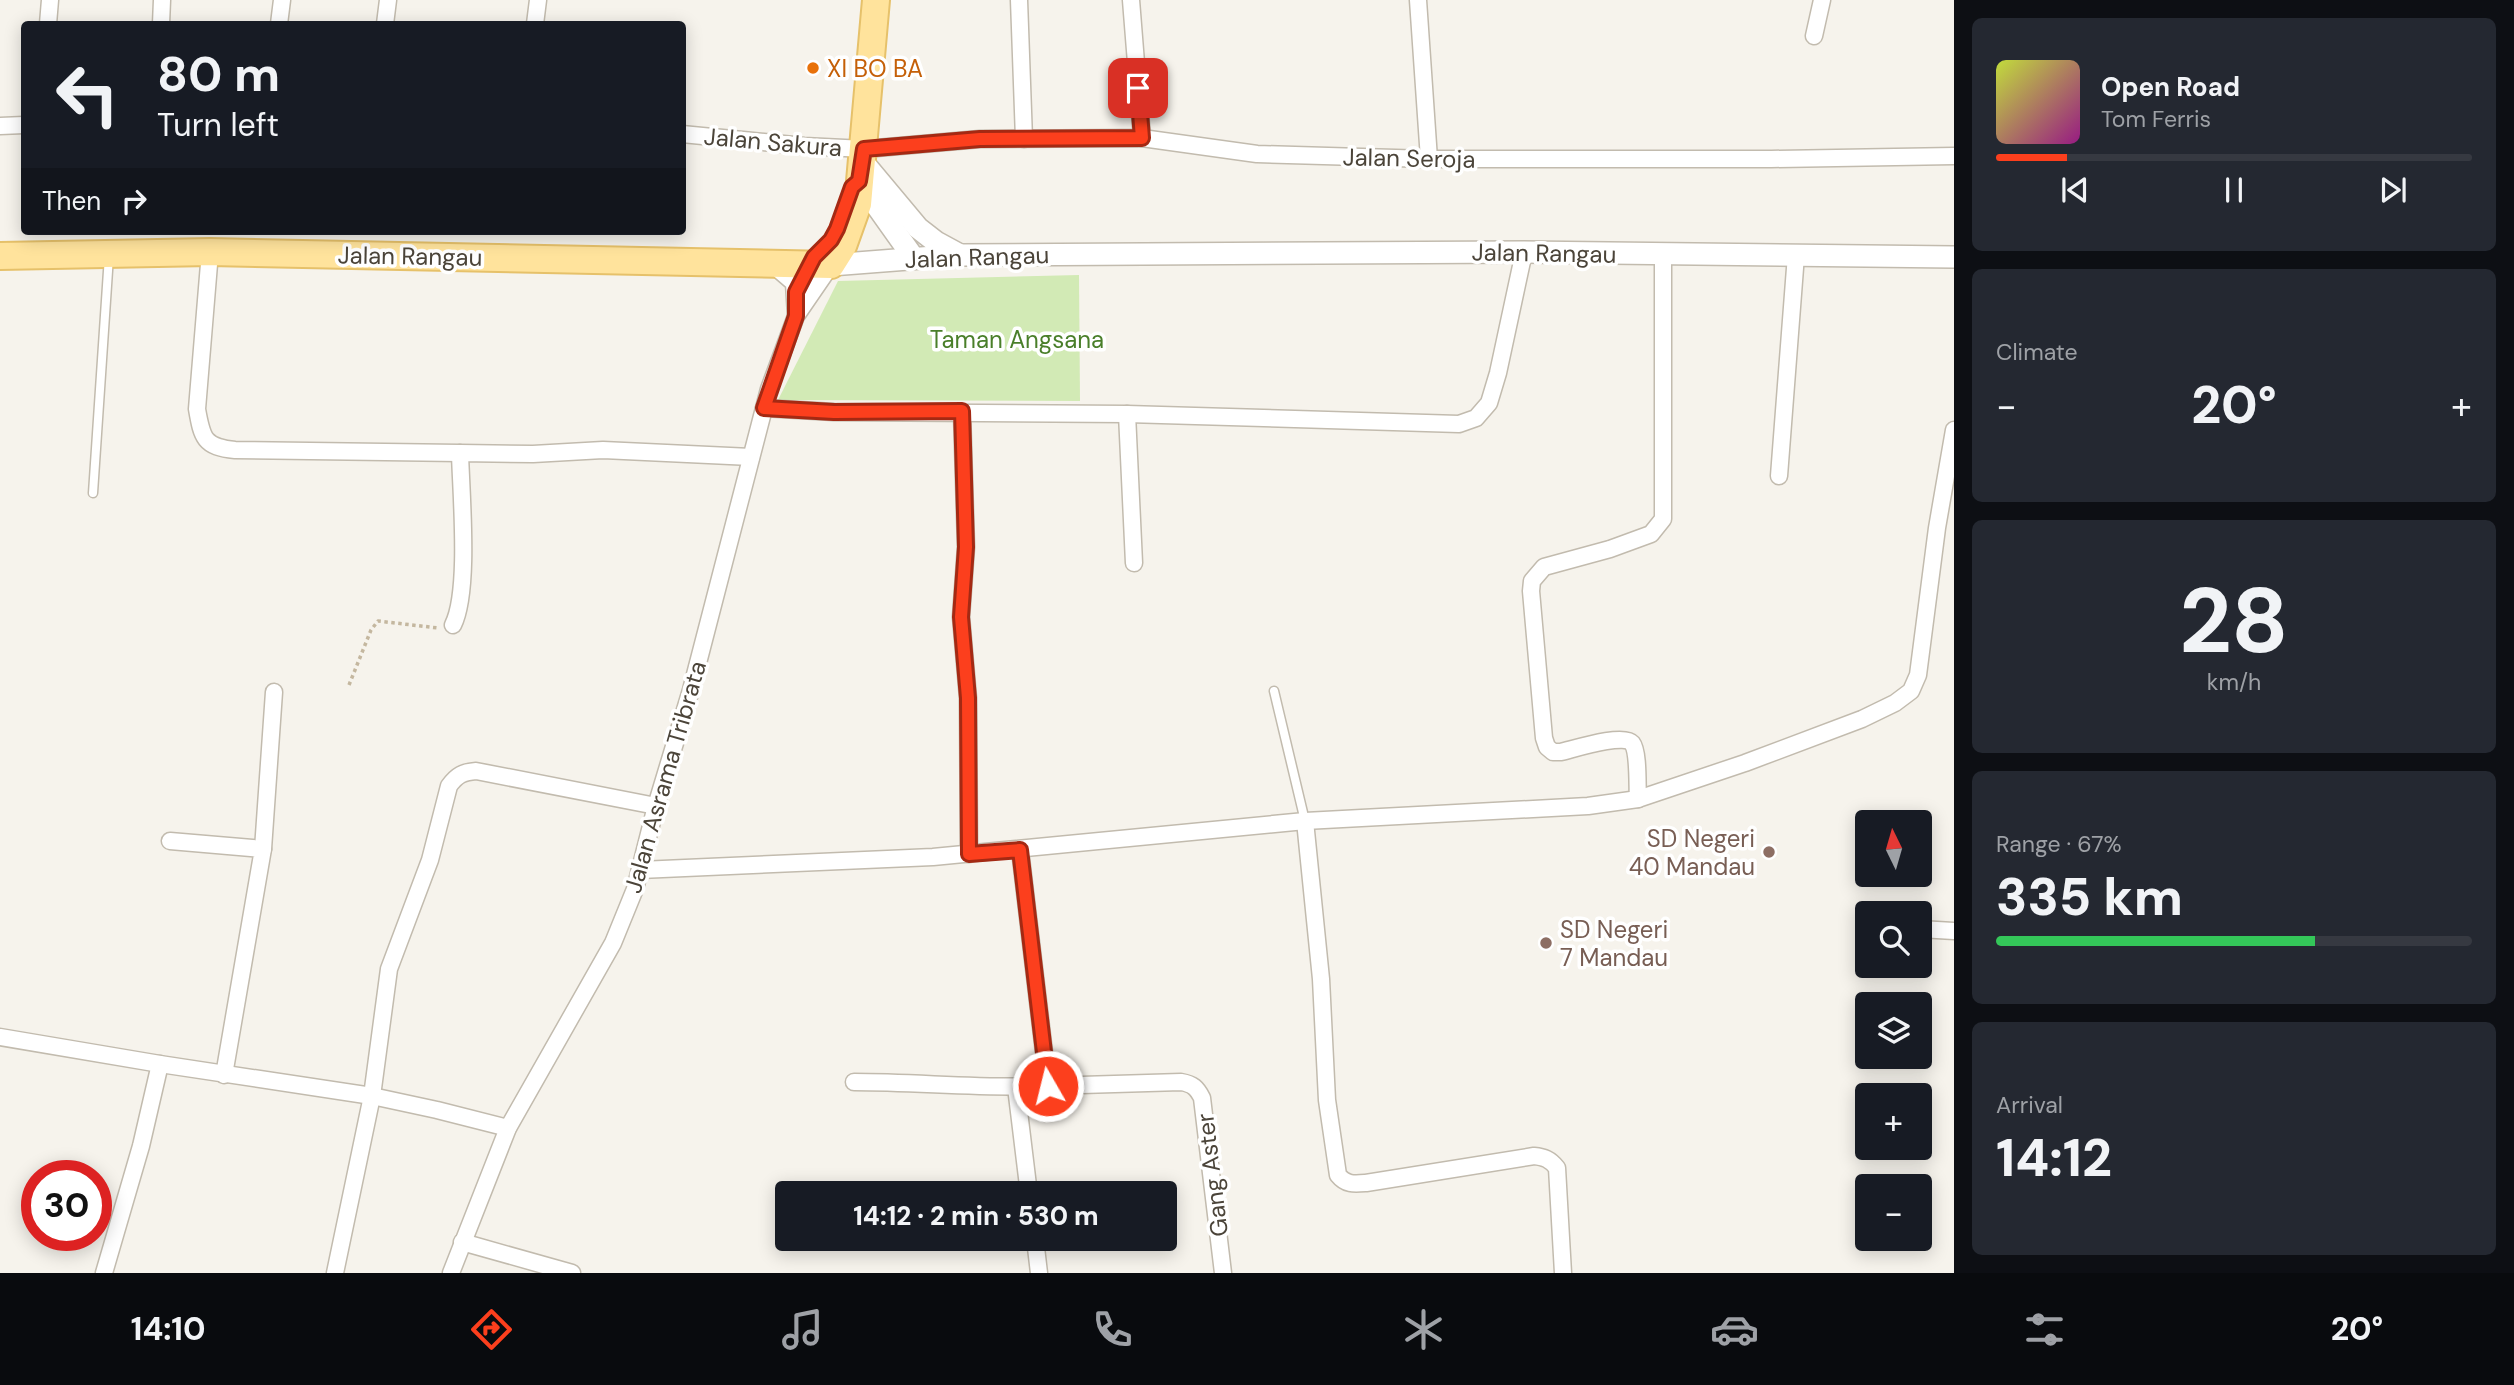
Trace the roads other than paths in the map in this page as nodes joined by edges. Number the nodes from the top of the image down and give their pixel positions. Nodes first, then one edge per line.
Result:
1 (50, 0) edge
2 (162, 0) edge
3 (282, 0) edge
4 (388, 0) edge
5 (538, 0) edge
6 (876, 0) edge
7 (1019, 0) edge
8 (1131, 0) edge
9 (1418, 0) edge
10 (1822, 0) edge
11 (48, 21) edge
12 (161, 21) edge
13 (279, 21) edge
14 (385, 21) edge
15 (535, 21) edge
16 (1814, 36) dead end
17 (0, 125) edge
18 (21, 125) edge
19 (686, 134) edge
20 (1142, 138) junction
21 (1024, 139) junction
22 (1954, 156) edge
23 (1429, 159) junction
24 (862, 164) junction
25 (211, 252) junction
26 (1524, 252) junction
27 (109, 254) junction
28 (960, 255) junction
29 (1663, 255) junction
30 (1796, 255) junction
31 (0, 256) edge
32 (913, 257) junction
33 (1954, 257) edge
34 (803, 263) junction
35 (796, 292) junction
36 (796, 316) junction
37 (764, 408) junction
38 (962, 411) junction
39 (1127, 414) junction
40 (1954, 430) edge
41 (460, 453) junction
42 (751, 457) junction
43 (1779, 476) dead end
44 (93, 493) dead end
45 (1134, 563) dead end
46 (453, 625) road end
47 (1274, 691) dead end
48 (274, 692) dead end
49 (1638, 799) junction
50 (656, 806) junction
51 (1305, 821) junction
52 (170, 841) dead end
53 (263, 849) junction
54 (1020, 850) junction
55 (969, 854) junction
56 (640, 870) junction
57 (1932, 930) edge
58 (1954, 931) edge
59 (0, 1037) edge
60 (160, 1064) junction
61 (225, 1075) junction
62 (854, 1082) dead end
63 (1048, 1086) junction
64 (1016, 1087) junction
65 (372, 1096) junction
66 (508, 1128) junction
67 (1027, 1181) edge
68 (462, 1242) junction
69 (1036, 1251) edge
70 (104, 1273) edge
71 (335, 1273) edge
72 (451, 1273) edge
73 (572, 1273) edge
74 (1039, 1273) edge
75 (1223, 1273) edge
76 (1563, 1273) edge

1 - 11 street
2 - 12 street
3 - 13 street
4 - 14 street
5 - 15 street
6 - 24 main road
7 - 21 street
8 - 20 street
9 - 23 street
10 - 16 street
17 - 18 street
19 - 24 street, Jalan Sakura
20 - 21 street, Jalan Seroja
20 - 23 street, Jalan Seroja
21 - 24 street, Jalan Seroja
22 - 23 street, Jalan Seroja
24 - 28 street
24 - 32 street
24 - 34 main road
25 - 27 main road, Jalan Rangau
25 - 34 main road, Jalan Rangau
25 - 41 street
26 - 28 street, Jalan Rangau
26 - 29 street, Jalan Rangau
26 - 39 street
27 - 31 main road, Jalan Rangau
27 - 44 lane
28 - 32 street, Jalan Rangau
29 - 30 street, Jalan Rangau
29 - 49 street
30 - 33 street, Jalan Rangau
30 - 43 street
32 - 34 street, Jalan Rangau
34 - 35 street
34 - 35 street
34 - 36 street, Jalan Asrama Tribrata
35 - 36 street
36 - 37 street, Jalan Asrama Tribrata
37 - 38 street
37 - 42 street, Jalan Asrama Tribrata
38 - 39 street
38 - 55 street
39 - 45 street
40 - 49 street
41 - 42 street
41 - 46 street
42 - 50 street, Jalan Asrama Tribrata
47 - 51 lane
48 - 53 street
49 - 51 street
50 - 56 street, Jalan Asrama Tribrata
50 - 65 street
51 - 54 street
51 - 76 street
52 - 53 street
53 - 61 street
54 - 55 street
54 - 63 street
55 - 56 street
56 - 66 street, Jalan Asrama Tribrata
57 - 58 street
59 - 60 street
60 - 61 street
60 - 70 street
61 - 65 street
62 - 64 street
63 - 64 street
63 - 75 street, Gang Aster
64 - 67 street
65 - 66 street
65 - 71 street
66 - 68 street, Jalan Asrama Tribrata
68 - 72 street, Jalan Asrama Tribrata
68 - 73 street
69 - 74 street

